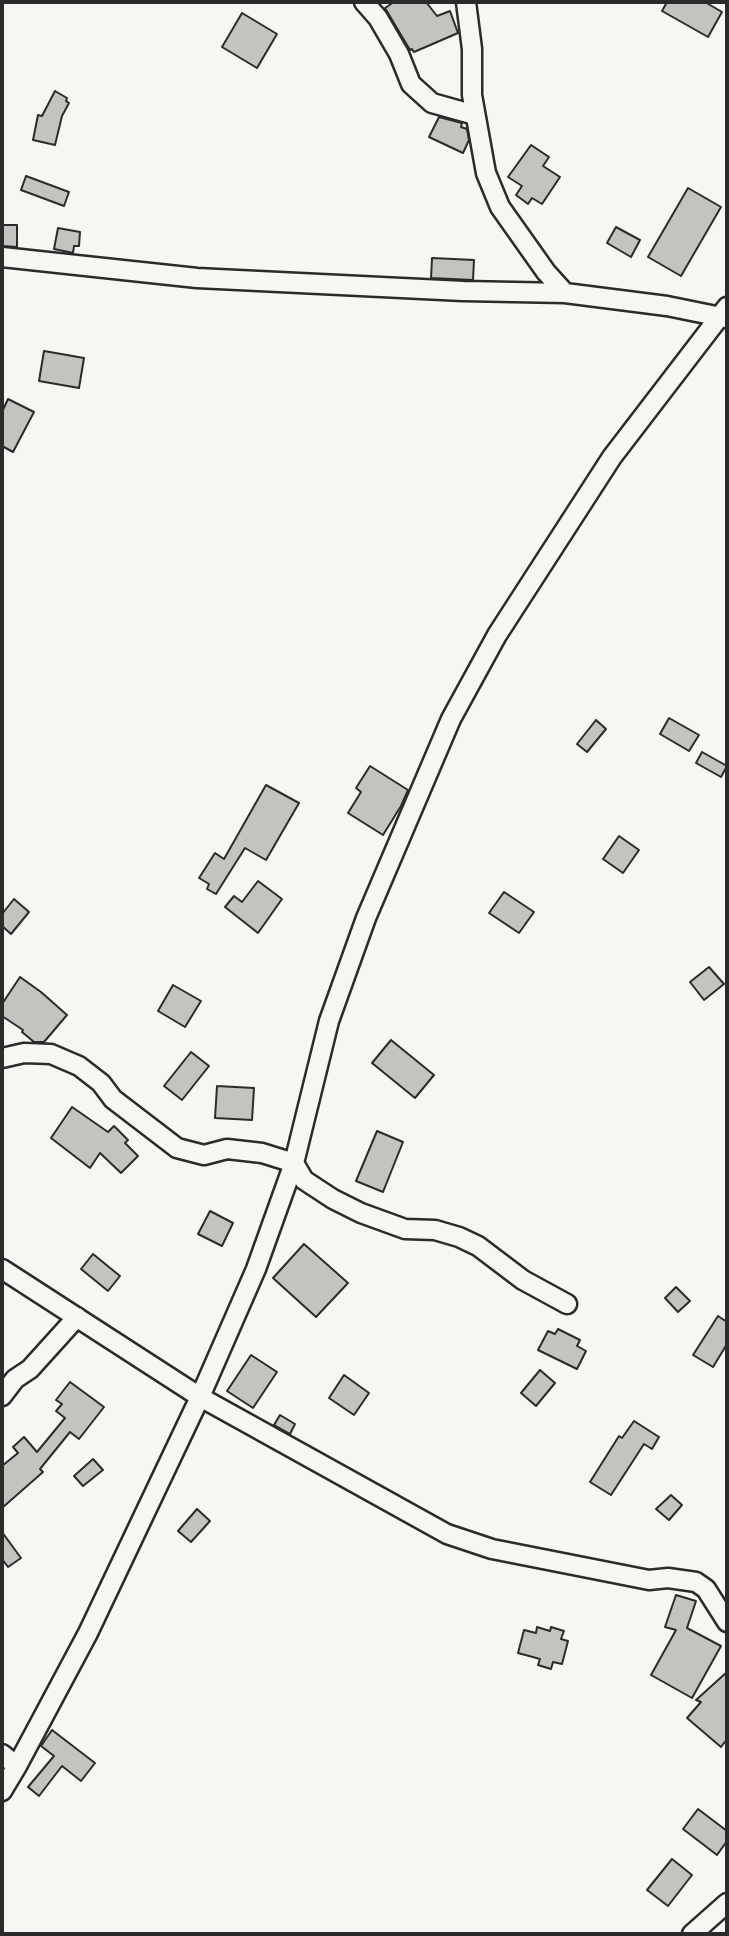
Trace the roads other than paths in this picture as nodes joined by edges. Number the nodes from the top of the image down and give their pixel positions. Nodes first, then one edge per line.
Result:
1 (364, 2) edge
2 (466, 2) edge
3 (475, 115) junction
4 (2, 257) edge
5 (565, 293) junction
6 (725, 314) edge
7 (2, 1058) edge
8 (294, 1163) junction
9 (2, 1269) edge
10 (567, 1304) dead end
11 (77, 1317) junction
12 (2, 1396) edge
13 (200, 1397) junction
14 (727, 1622) edge
15 (2, 1754) edge
16 (18, 1766) junction
17 (2, 1791) edge
18 (727, 1903) edge
19 (692, 1934) edge

1 - 3 street
2 - 3 street
3 - 5 street
4 - 5 street
5 - 6 street
6 - 8 street
7 - 8 street
8 - 10 street
8 - 13 street
9 - 11 street
11 - 12 street
11 - 13 street
13 - 14 street
13 - 16 street
15 - 16 street
16 - 17 street
18 - 19 street

